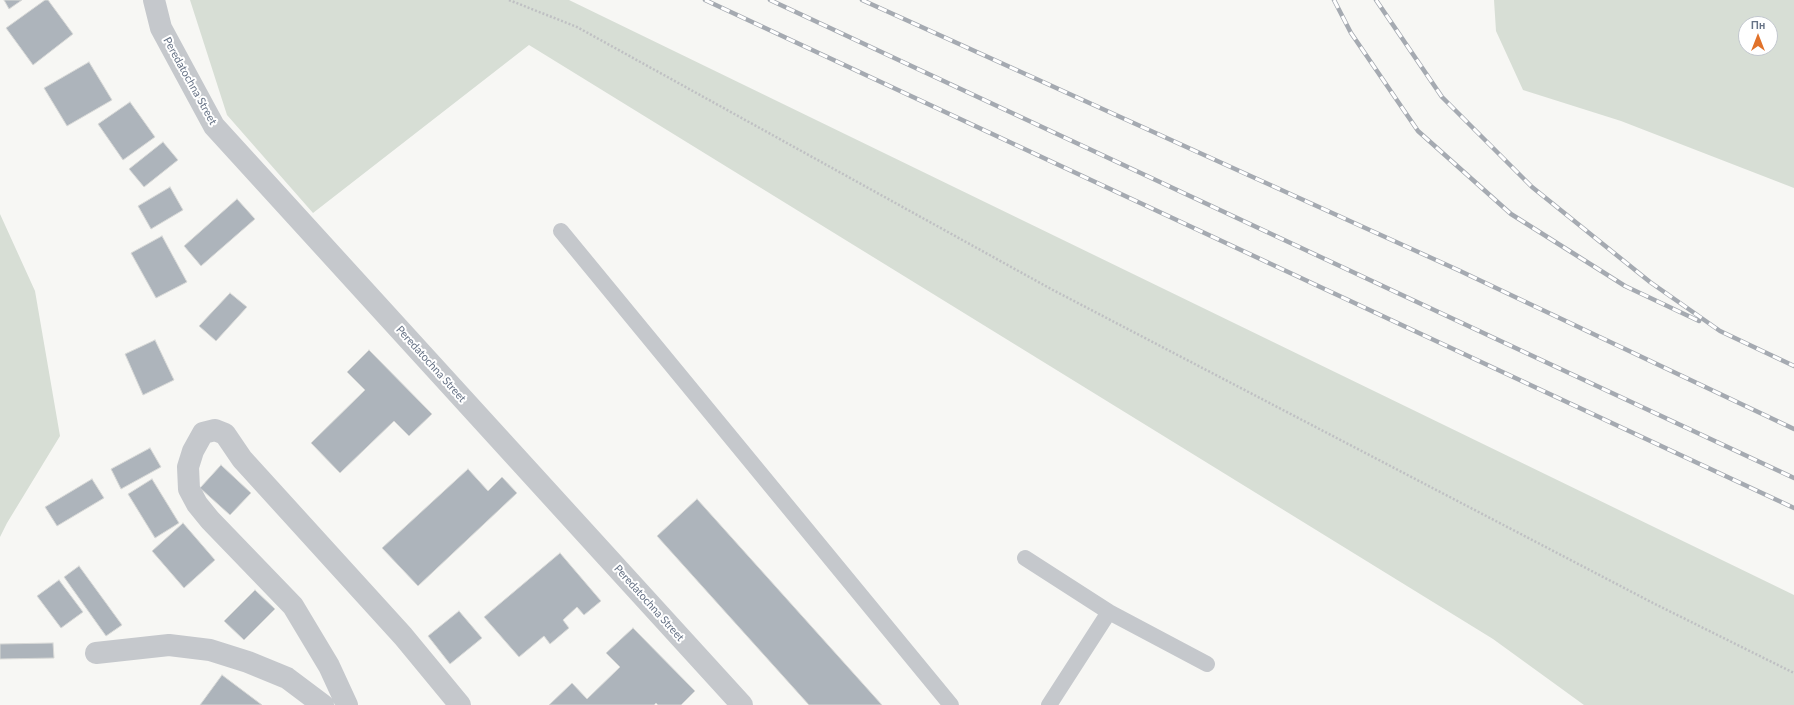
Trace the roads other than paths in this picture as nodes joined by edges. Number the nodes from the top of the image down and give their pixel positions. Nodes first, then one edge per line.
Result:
1 (154, 0) edge
2 (561, 231) dead end
3 (1025, 558) dead end
4 (1109, 612) junction
5 (96, 653) dead end
6 (1207, 664) dead end
7 (323, 705) edge
8 (347, 705) edge
9 (460, 705) edge
10 (742, 705) edge
11 (951, 705) edge
12 (1049, 705) edge

1 - 10 street, Peredatochna Street
2 - 11 lane
3 - 4 lane
4 - 6 lane
4 - 12 lane
5 - 7 street
8 - 9 street

